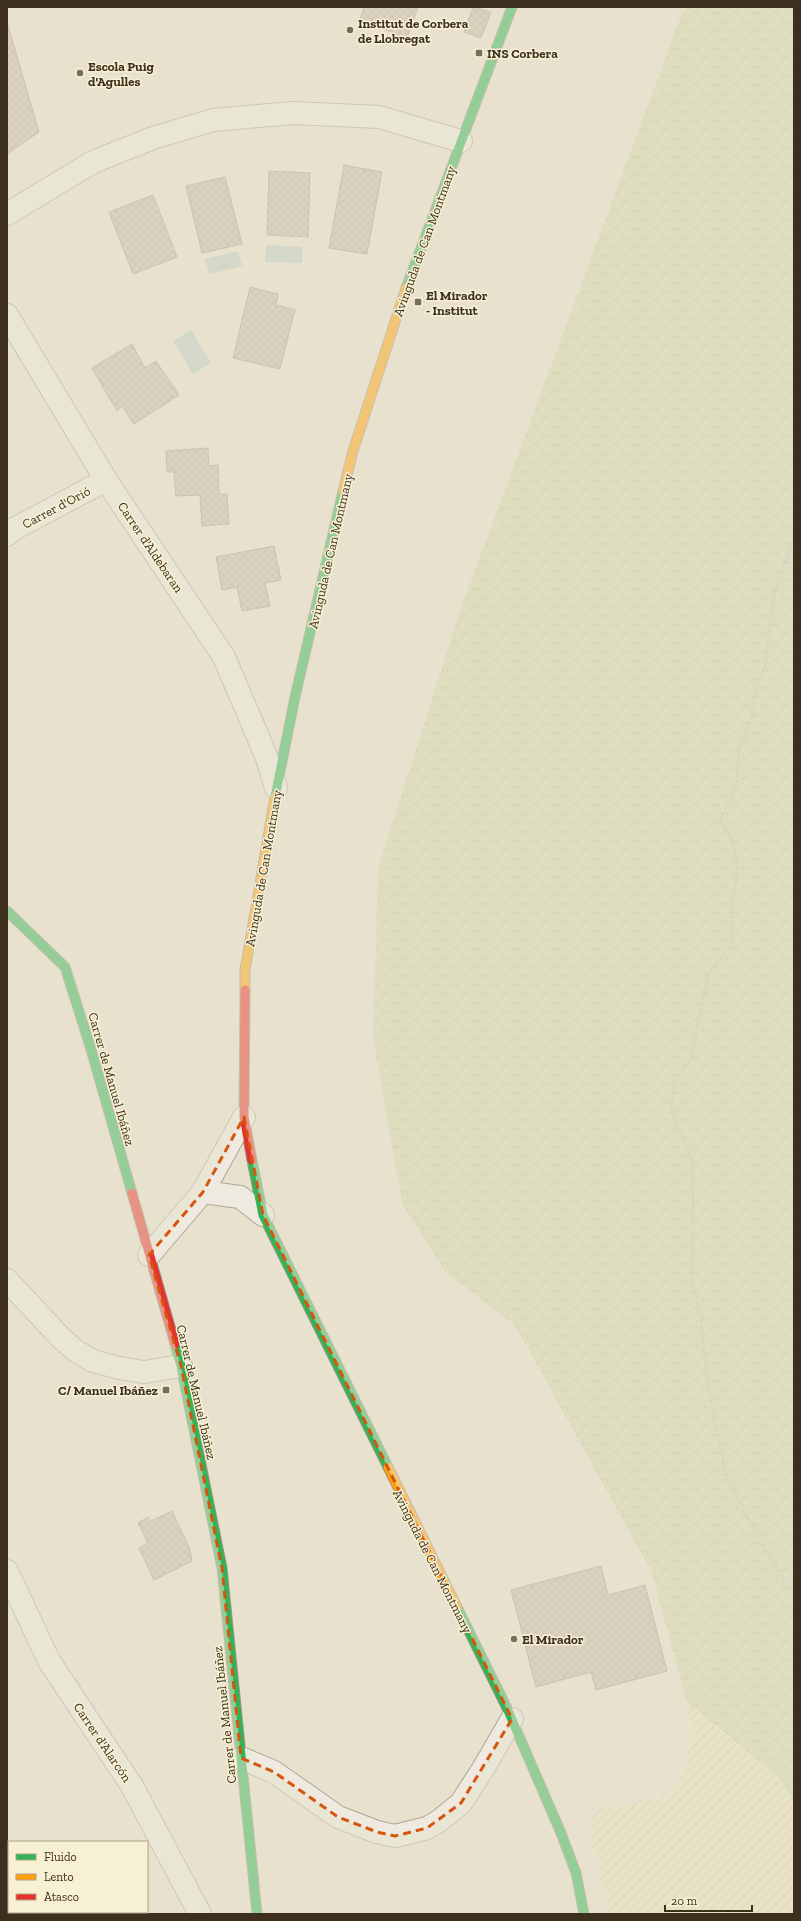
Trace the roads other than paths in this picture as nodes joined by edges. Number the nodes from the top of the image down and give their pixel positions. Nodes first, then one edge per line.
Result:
1 (512, 7) edge
2 (462, 141) junction
3 (7, 214) edge
4 (7, 315) edge
5 (106, 480) junction
6 (7, 535) edge
7 (276, 788) junction
8 (7, 911) edge
9 (244, 1117) junction
10 (203, 1192) junction
11 (263, 1215) junction
12 (150, 1255) junction
13 (7, 1280) edge
14 (181, 1366) junction
15 (7, 1571) edge
16 (512, 1719) junction
17 (241, 1758) junction
18 (200, 1914) edge
19 (257, 1914) edge
20 (584, 1914) edge

1 - 2 street, Avinguda de Can Montmany
2 - 3 street
2 - 7 street, Avinguda de Can Montmany
4 - 5 street, Carrer d'Aldebaran
5 - 6 street, Carrer d'Orió
5 - 7 street, Carrer d'Aldebaran
7 - 9 street, Avinguda de Can Montmany
8 - 12 street, Carrer de Manuel Ibáñez
9 - 10 street, Avinguda de Can Montmany
9 - 11 street, Avinguda de Can Montmany
10 - 11 street, Avinguda de Can Montmany
10 - 12 street, Avinguda de Can Montmany
11 - 16 street, Avinguda de Can Montmany
12 - 14 street, Carrer de Manuel Ibáñez
13 - 14 street
14 - 17 street, Carrer de Manuel Ibáñez
15 - 18 street, Carrer d'Alarcón
16 - 17 street
16 - 20 street, Avinguda de Can Montmany
17 - 19 street, Carrer de Manuel Ibáñez

